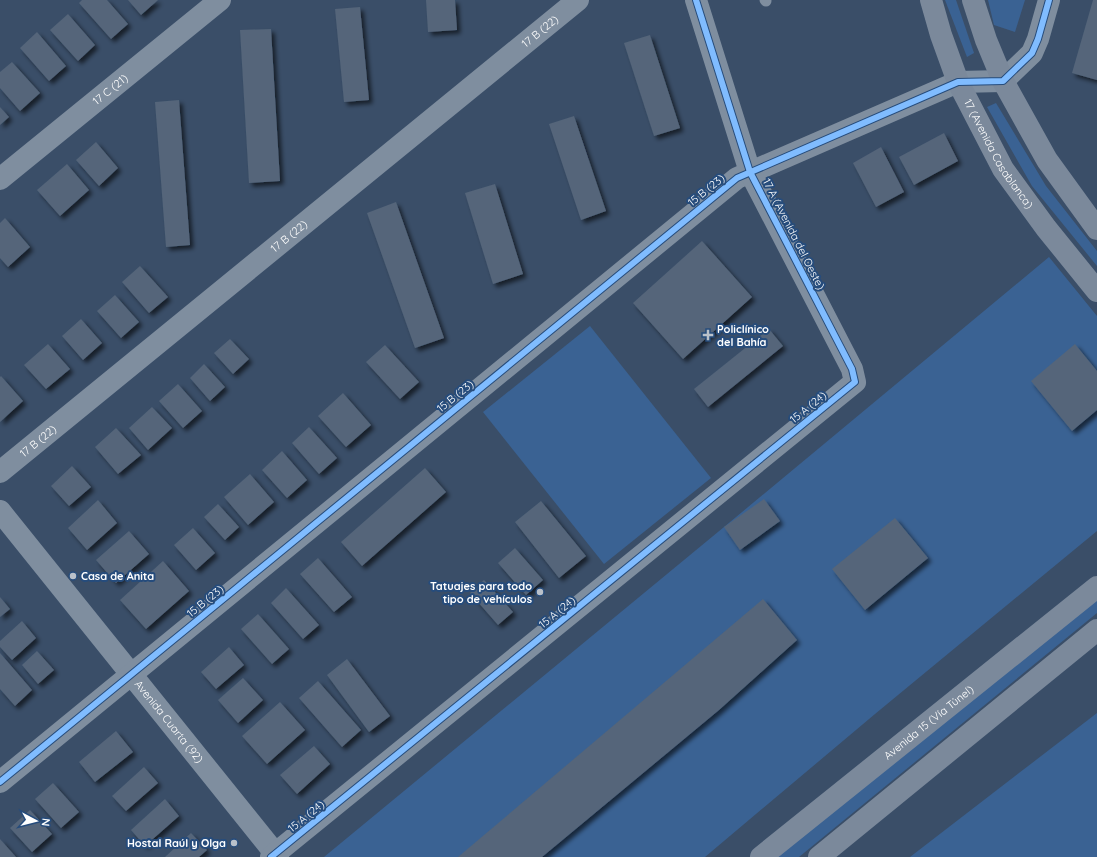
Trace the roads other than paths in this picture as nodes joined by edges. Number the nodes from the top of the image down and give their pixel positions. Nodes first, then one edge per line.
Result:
1 (220, 0) edge
2 (578, 0) edge
3 (696, 0) edge
4 (931, 0) edge
5 (973, 0) edge
6 (1049, 0) edge
7 (1003, 81) junction
8 (958, 82) junction
9 (750, 172) junction
10 (0, 179) edge
11 (1097, 229) edge
12 (1097, 291) edge
13 (855, 382) joint
14 (0, 472) edge
15 (0, 511) edge
16 (1097, 588) edge
17 (1097, 630) edge
18 (131, 674) junction
19 (0, 782) edge
20 (275, 856) edge
21 (761, 857) edge
22 (819, 857) edge

1 - 10 street, 17 C (21)
2 - 14 street, 17 B (22)
3 - 9 street, 17 A (Avenida del Oeste)
4 - 8 main road, 17 (Avenida Casablanca)
5 - 7 main road
6 - 7 street
7 - 8 street
7 - 11 main road
8 - 9 street, 15 B (23)
8 - 12 main road, 17 (Avenida Casablanca)
9 - 13 street, 17 A (Avenida del Oeste)
9 - 18 street, 15 B (23)
13 - 20 street, 15 A (24)
15 - 18 street, Avenida Cuarta (92)
16 - 21 main road, Avenida 15 (Vía Túnel)
17 - 22 main road
18 - 19 street, 15 B (23)
18 - 20 street, Avenida Cuarta (92)

